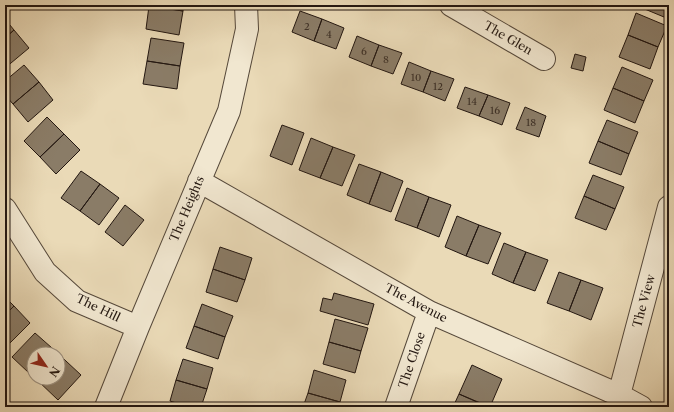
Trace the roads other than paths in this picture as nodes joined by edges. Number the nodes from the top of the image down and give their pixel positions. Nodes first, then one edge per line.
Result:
1 (246, 5) edge
2 (451, 5) edge
3 (544, 59) dead end
4 (199, 181) junction
5 (669, 207) edge
6 (5, 209) edge
7 (429, 312) junction
8 (138, 327) junction
9 (619, 395) junction
10 (106, 407) edge
11 (396, 407) edge
12 (641, 407) edge

1 - 4 street, The Heights
2 - 3 street, The Glen
4 - 7 street, The Avenue
4 - 8 street, The Heights
5 - 9 street, The View
6 - 8 street, The Hill
7 - 9 street, The Avenue
7 - 11 street, The Close
8 - 10 street, The Heights
9 - 12 street, The Avenue

